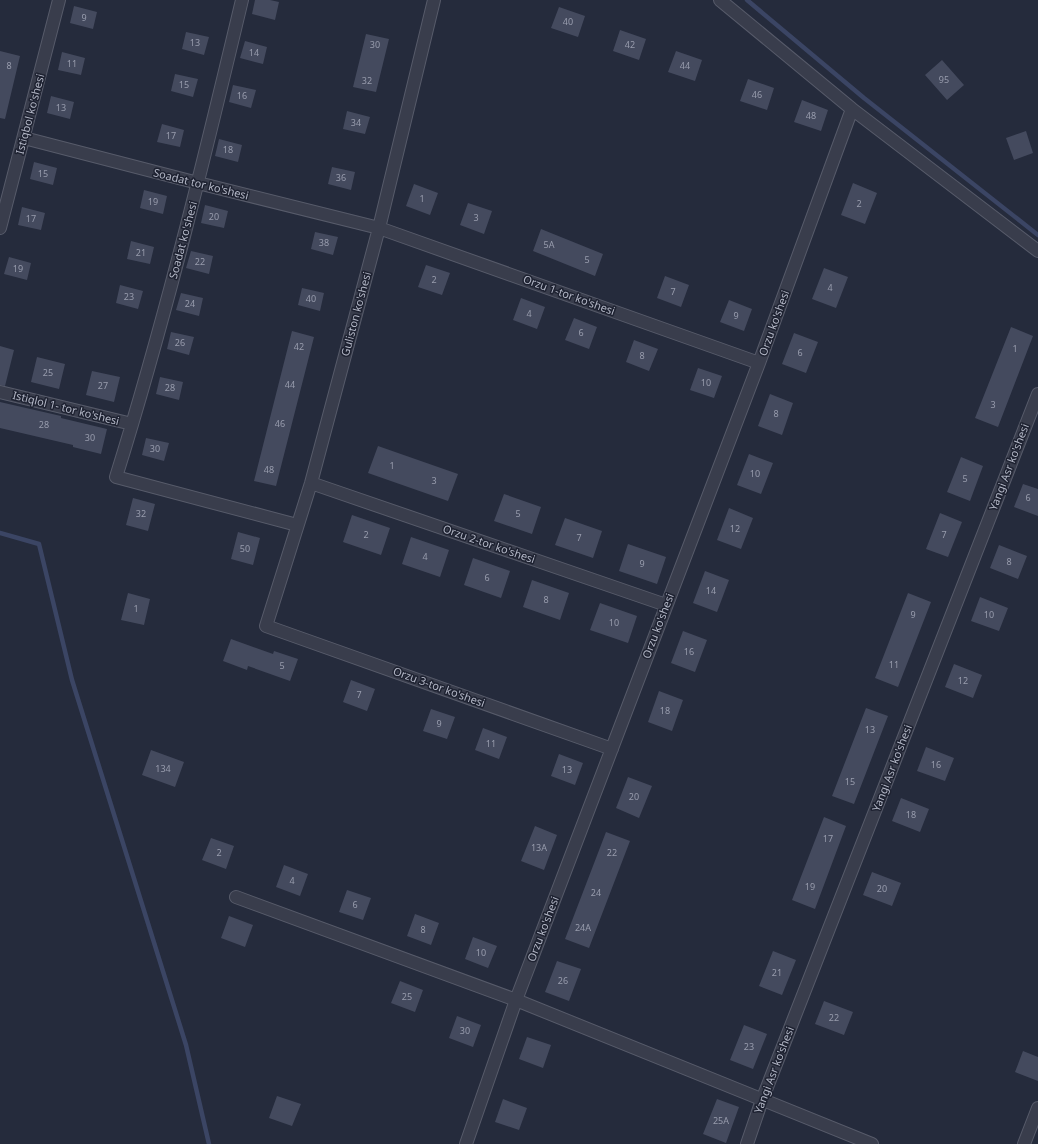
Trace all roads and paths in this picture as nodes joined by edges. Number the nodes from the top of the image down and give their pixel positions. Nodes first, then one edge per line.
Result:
1 (59, 0) edge
2 (242, 0) edge
3 (434, 0) edge
4 (720, 0) edge
5 (852, 109) junction
6 (24, 138) junction
7 (198, 183) junction
8 (0, 228) edge
9 (379, 228) junction
10 (1038, 251) edge
11 (759, 363) junction
12 (0, 392) edge
13 (1038, 394) edge
14 (132, 424) junction
15 (311, 483) junction
16 (297, 525) junction
17 (666, 605) junction
18 (266, 626) joint
19 (612, 749) junction
20 (236, 897) dead end
21 (516, 1000) junction
22 (762, 1100) junction
23 (1038, 1108) edge
24 (466, 1144) edge
25 (747, 1144) edge
26 (872, 1144) edge
27 (1024, 1144) edge

1 - 6 street, Istiqbol ko'shesi
2 - 7 street, Soadat ko'shesi
3 - 9 street, Guliston ko'shesi
4 - 5 street
5 - 10 street
5 - 11 street, Orzu ko'shesi
6 - 7 street, Soadat tor ko'shesi
6 - 8 street, Istiqbol ko'shesi
7 - 9 street, Soadat tor ko'shesi
7 - 14 street, Soadat ko'shesi
9 - 11 street, Orzu 1-tor ko'shesi
9 - 15 street, Guliston ko'shesi
11 - 17 street, Orzu ko'shesi
12 - 14 street, Istiqlol 1- tor ko'shesi
13 - 22 street, Yangi Asr ko'shesi
14 - 16 street, Soadat ko'shesi
15 - 16 street, Guliston ko'shesi
15 - 17 street, Orzu 2-tor ko'shesi
16 - 18 street, Guliston ko'shesi
17 - 19 street, Orzu ko'shesi
18 - 19 street, Orzu 3-tor ko'shesi
19 - 21 street, Orzu ko'shesi
20 - 21 street
21 - 22 street
21 - 24 street, Orzu ko'shesi
22 - 25 street, Yangi Asr ko'shesi
22 - 26 street
23 - 27 street

